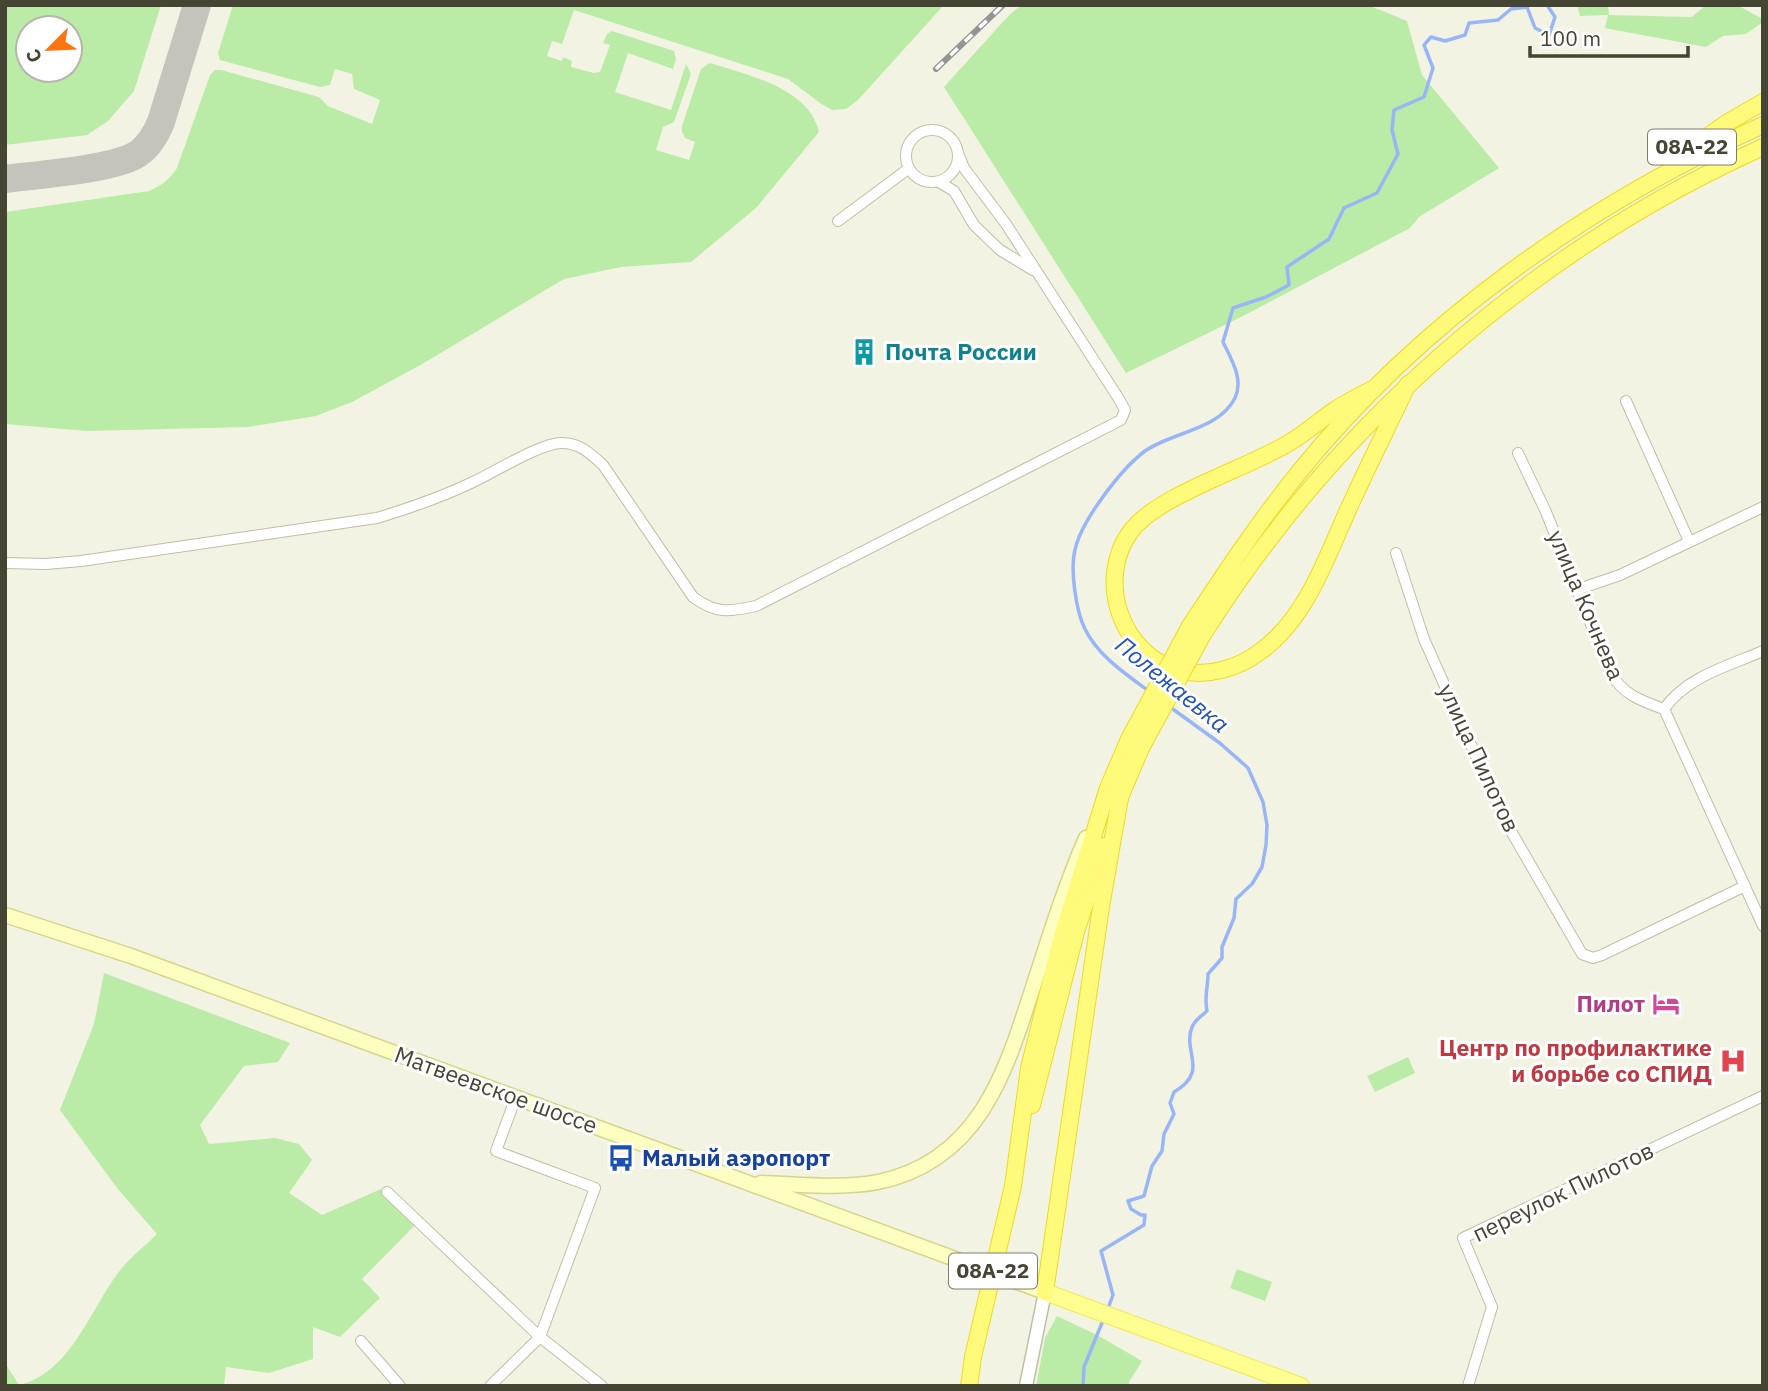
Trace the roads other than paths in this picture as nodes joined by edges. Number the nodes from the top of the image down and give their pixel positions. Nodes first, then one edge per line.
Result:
1 (1763, 102) edge
2 (1763, 125) edge
3 (1763, 147) edge
4 (958, 153) junction
5 (908, 169) junction
6 (939, 181) junction
7 (1624, 196) junction
8 (838, 221) dead end
9 (1040, 274) junction
10 (1408, 384) junction
11 (1376, 387) junction
12 (1626, 401) dead end
13 (1518, 453) dead end
14 (1763, 507) edge
15 (1689, 541) junction
16 (1396, 554) dead end
17 (5, 563) edge
18 (1576, 590) junction
19 (1196, 631) junction
20 (1763, 651) edge
21 (1664, 709) junction
22 (1114, 790) junction
23 (1745, 886) junction
24 (5, 915) edge
25 (1763, 926) edge
26 (516, 1097) junction
27 (1763, 1097) edge
28 (749, 1183) junction
29 (387, 1192) dead end
30 (1045, 1292) junction
31 (540, 1337) junction
32 (361, 1341) dead end
33 (400, 1386) edge
34 (490, 1386) edge
35 (602, 1386) edge
36 (969, 1386) edge
37 (1026, 1386) edge
38 (1301, 1386) edge
39 (1468, 1386) edge

1 - 7 highway, 08А-22
2 - 7 highway
3 - 10 highway
4 - 5 street
4 - 6 street
4 - 9 street
5 - 6 street
5 - 8 street
6 - 9 street
7 - 11 highway
9 - 17 street
10 - 11 highway
10 - 19 highway
11 - 19 highway
12 - 15 street
13 - 18 street, улица Кочнева
14 - 15 street
15 - 18 street
16 - 23 street, улица Пилотов
18 - 21 street, улица Кочнева
19 - 22 highway, bridge
20 - 21 street
21 - 23 street
22 - 28 main road
22 - 30 highway
22 - 36 highway, 08А-22, bridge
23 - 25 street
24 - 26 main road, Матвеевское шоссе
26 - 28 main road, Матвеевское шоссе
26 - 31 street
27 - 39 street, переулок Пилотов
28 - 30 main road, Матвеевское шоссе
29 - 31 street
30 - 37 street
30 - 38 main road, Матвеевское шоссе
31 - 34 street
31 - 35 street
32 - 33 street

